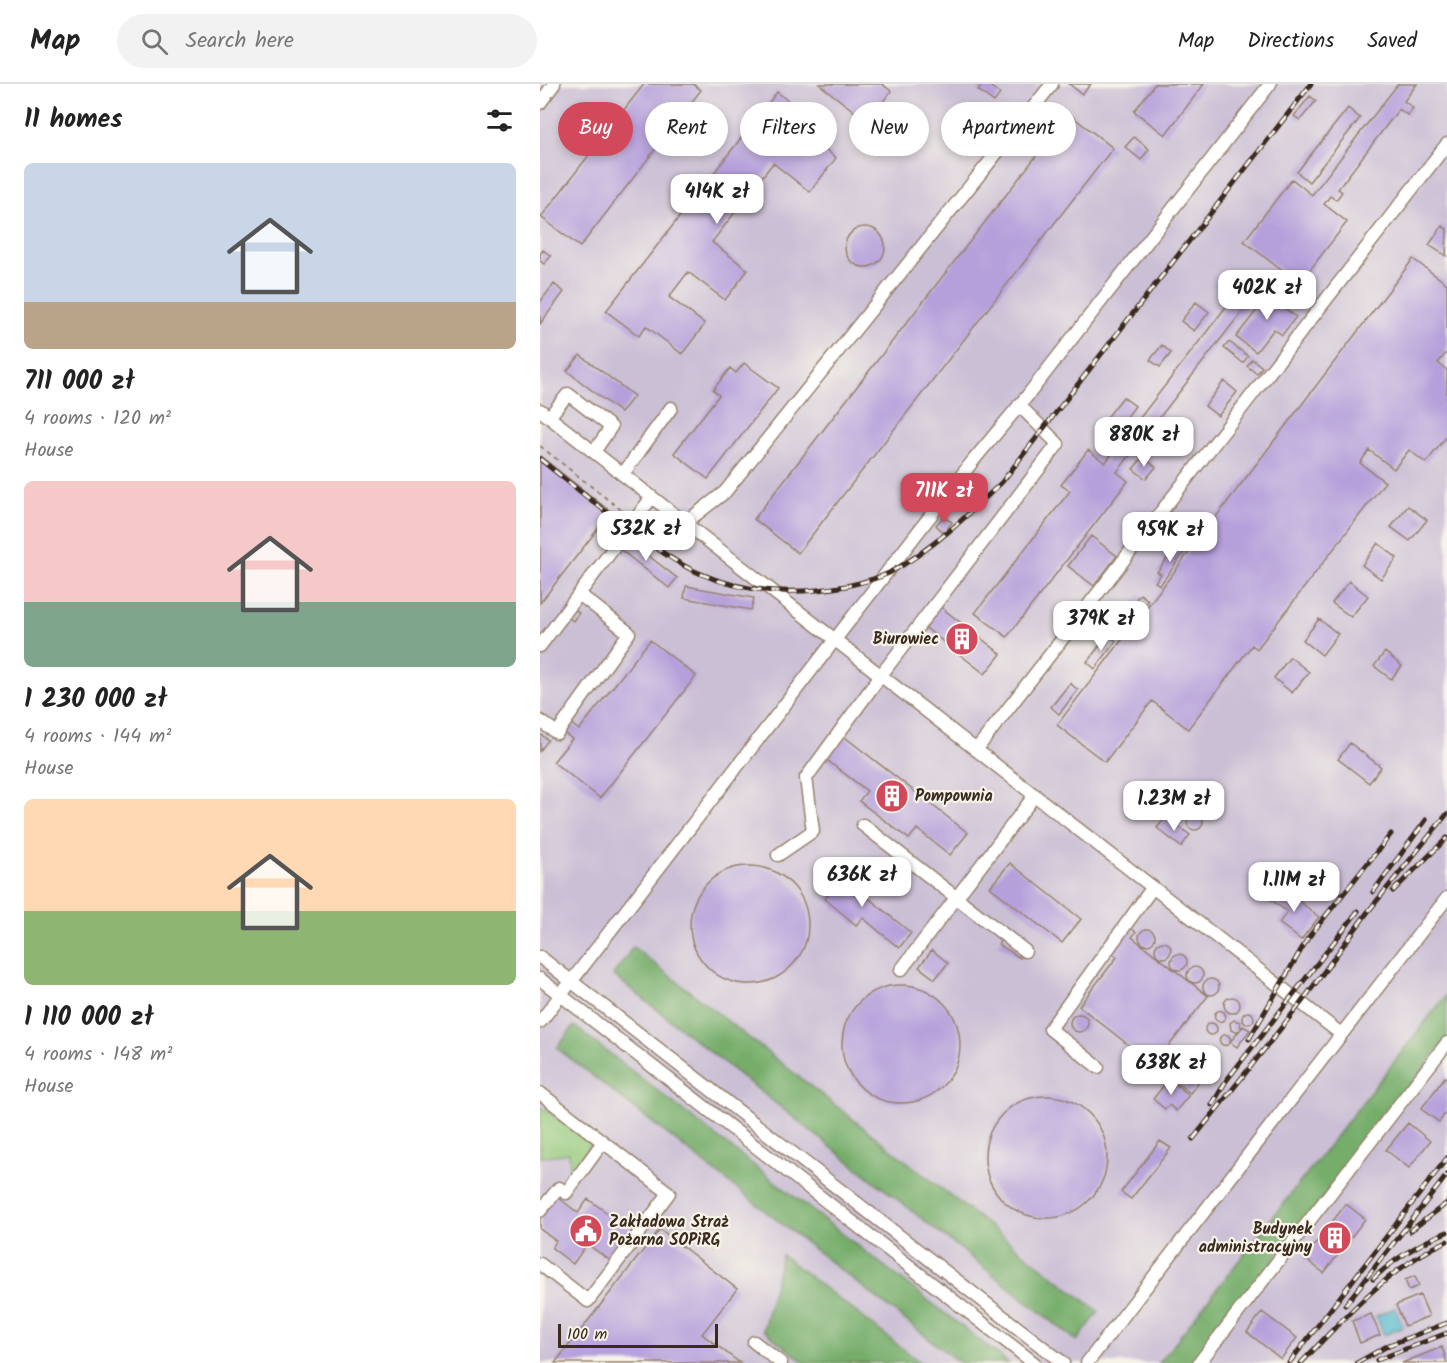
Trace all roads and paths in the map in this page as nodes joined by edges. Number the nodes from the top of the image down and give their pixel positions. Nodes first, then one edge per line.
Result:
1 (554, 84) edge
2 (1052, 84) edge
3 (1269, 84) edge
4 (540, 103) edge
5 (1447, 144) edge
6 (1019, 405) junction
7 (671, 408) dead end
8 (545, 413) edge
9 (540, 446) edge
10 (594, 452) junction
11 (623, 474) junction
12 (652, 497) junction
13 (634, 520) junction
14 (685, 523) junction
15 (579, 594) junction
16 (836, 640) junction
17 (540, 646) edge
18 (881, 675) junction
19 (540, 721) edge
20 (976, 750) junction
21 (1035, 795) junction
22 (863, 825) dead end
23 (778, 855) dead end
24 (1153, 887) junction
25 (957, 897) junction
26 (1447, 898) edge
27 (1025, 951) dead end
28 (540, 957) edge
29 (901, 970) dead end
30 (540, 979) edge
31 (571, 981) junction
32 (561, 995) junction
33 (540, 1022) edge
34 (1341, 1034) junction
35 (1447, 1043) edge
36 (1098, 1066) dead end
37 (540, 1093) edge
38 (603, 1142) junction
39 (540, 1211) edge
40 (540, 1264) edge
41 (754, 1342) dead end
42 (781, 1363) edge
43 (1034, 1363) edge
44 (1063, 1363) edge
45 (1087, 1363) edge
46 (1199, 1363) edge

1 - 4 lane
2 - 14 lane
3 - 6 lane
5 - 20 lane
6 - 16 lane
6 - 18 lane
7 - 11 lane
8 - 10 lane
8 - 10 lane
9 - 13 path
10 - 11 lane
11 - 12 lane
12 - 13 lane
12 - 14 lane
13 - 15 lane
14 - 16 lane
15 - 17 lane
15 - 19 lane
16 - 18 lane
16 - 31 lane
18 - 20 lane
18 - 23 lane
20 - 21 lane
21 - 24 lane
21 - 25 lane
22 - 25 lane
24 - 34 lane
24 - 36 lane
25 - 27 lane
25 - 29 lane
26 - 34 lane
28 - 31 lane
30 - 32 lane
31 - 32 lane
31 - 44 lane
32 - 33 lane
32 - 43 lane
34 - 45 lane
35 - 46 lane
37 - 38 lane
38 - 39 lane
38 - 40 lane
41 - 42 lane

